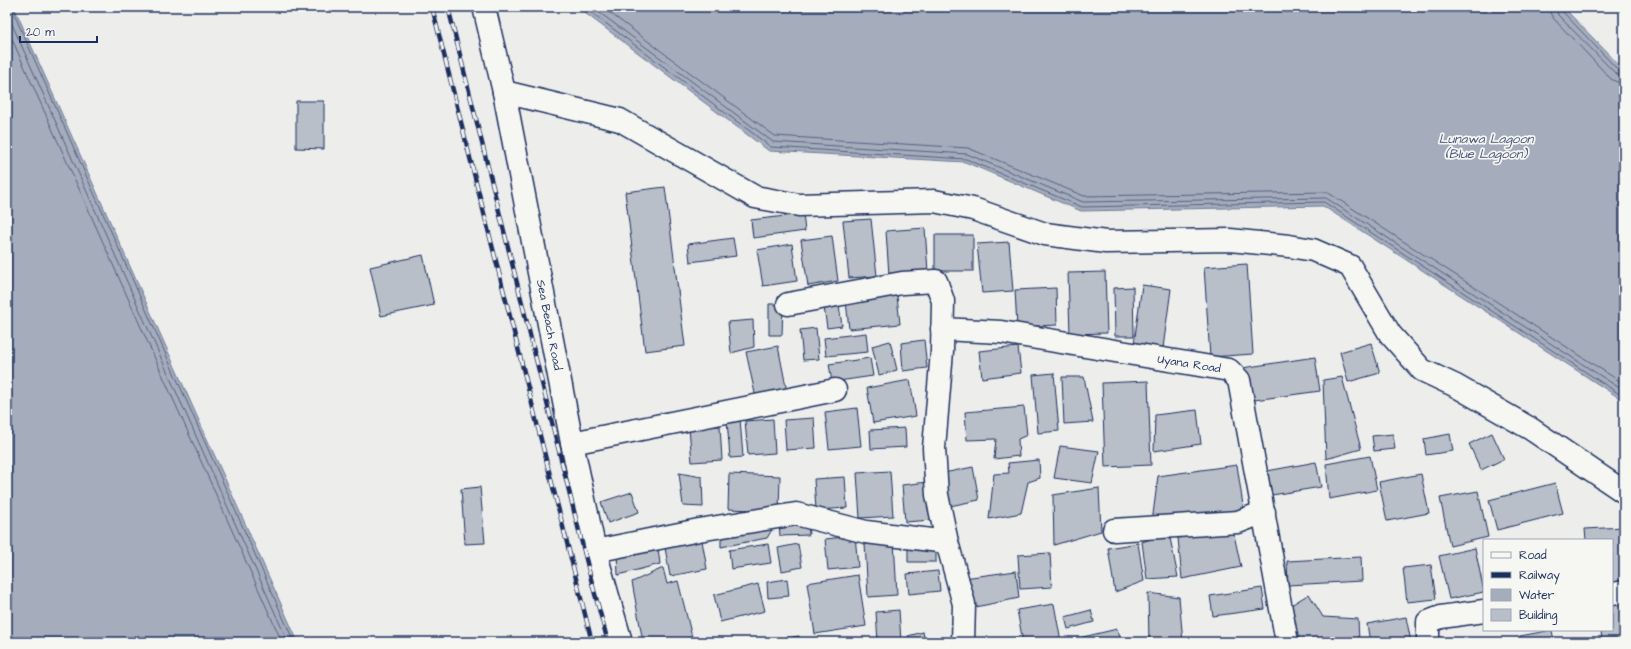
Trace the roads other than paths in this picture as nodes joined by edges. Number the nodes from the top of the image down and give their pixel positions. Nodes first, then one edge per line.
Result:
1 (484, 7) edge
2 (504, 92) junction
3 (788, 304) dead end
4 (942, 340) junction
5 (835, 390) dead end
6 (572, 443) junction
7 (1624, 492) edge
8 (1264, 512) junction
9 (1114, 530) dead end
10 (947, 542) junction
11 (595, 551) junction
12 (1624, 592) edge
13 (1613, 594) edge
14 (1483, 611) edge
15 (621, 642) edge
16 (963, 642) edge
17 (1287, 642) edge
18 (1428, 642) edge

1 - 2 street, Sea Beach Road
2 - 6 street, Sea Beach Road
2 - 7 street
3 - 4 street
4 - 8 street, Uyana Road
4 - 10 street
5 - 6 street
6 - 11 street, Sea Beach Road
8 - 9 street
8 - 17 street, Uyana Road
10 - 11 street
10 - 16 street
11 - 15 street, Sea Beach Road
12 - 13 street
14 - 18 street

